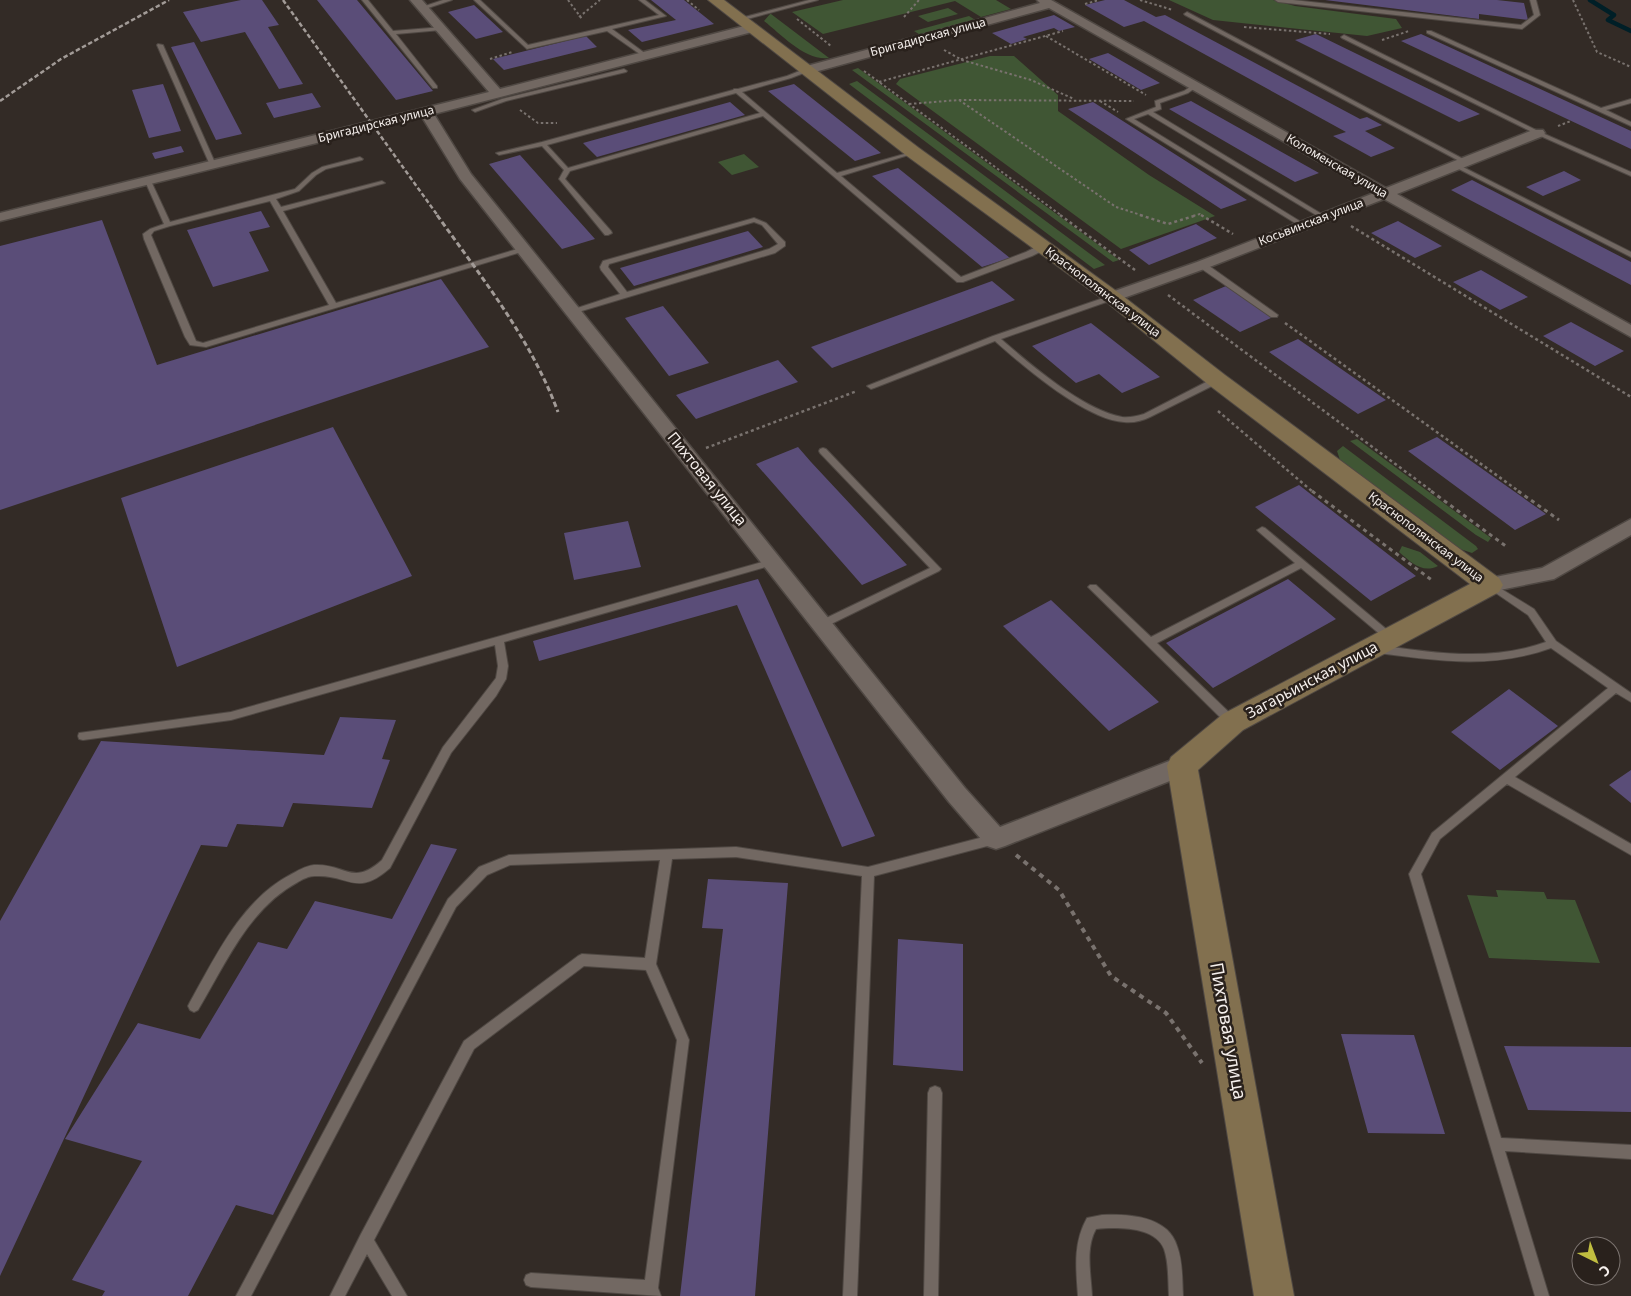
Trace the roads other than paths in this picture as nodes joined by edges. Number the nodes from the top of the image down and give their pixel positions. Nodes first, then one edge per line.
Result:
1 (366, 0) edge
2 (373, 0) edge
3 (449, 0) edge
4 (477, 0) edge
5 (642, 0) edge
6 (715, 0) edge
7 (815, 0) edge
8 (1278, 0) edge
9 (1533, 0) edge
10 (1046, 2) edge
11 (419, 4) edge
12 (1187, 14) road end
13 (746, 23) junction
14 (441, 28) junction
15 (609, 30) junction
16 (1430, 32) road end
17 (391, 33) junction
18 (1344, 38) road end
19 (160, 45) dead end
20 (644, 55) junction
21 (806, 70) junction
22 (624, 71) dead end
23 (1195, 86) junction
24 (435, 87) dead end
25 (736, 90) junction
26 (501, 97) junction
27 (1631, 101) edge
28 (474, 110) dead end
29 (1600, 110) junction
30 (426, 112) junction
31 (1148, 112) junction
32 (764, 114) junction
33 (1631, 124) edge
34 (1538, 133) junction
35 (543, 144) junction
36 (913, 152) junction
37 (499, 153) dead end
38 (360, 159) dead end
39 (1460, 164) junction
40 (213, 165) junction
41 (567, 170) junction
42 (1631, 174) edge
43 (836, 175) junction
44 (148, 181) junction
45 (382, 183) dead end
46 (1385, 193) junction
47 (272, 198) junction
48 (279, 210) junction
49 (1329, 215) junction
50 (0, 217) edge
51 (168, 225) junction
52 (1302, 226) junction
53 (608, 233) dead end
54 (1043, 246) junction
55 (524, 250) junction
56 (1631, 255) edge
57 (1202, 265) junction
58 (625, 295) junction
59 (1112, 297) junction
60 (334, 307) junction
61 (572, 311) junction
62 (1274, 315) road end
63 (1631, 332) edge
64 (996, 338) junction
65 (1217, 380) junction
66 (871, 386) road end
67 (822, 451) dead end
68 (1631, 526) edge
69 (1262, 530) dead end
70 (773, 562) junction
71 (1302, 563) junction
72 (1490, 584) junction
73 (1093, 587) dead end
74 (823, 624) junction
75 (499, 640) junction
76 (1150, 642) junction
77 (1382, 643) junction
78 (1552, 644) junction
79 (1615, 688) junction
80 (1631, 698) edge
81 (1233, 722) junction
82 (83, 736) dead end
83 (1182, 766) junction
84 (1507, 778) junction
85 (996, 839) junction
86 (1631, 850) edge
87 (667, 854) junction
88 (868, 872) junction
89 (650, 964) junction
90 (194, 1006) dead end
91 (935, 1093) dead end
92 (1496, 1144) junction
93 (1631, 1152) edge
94 (366, 1239) junction
95 (531, 1280) dead end
96 (652, 1292) edge
97 (243, 1296) edge
98 (336, 1296) edge
99 (400, 1296) edge
100 (850, 1296) edge
101 (931, 1296) edge
102 (1085, 1296) edge
103 (1176, 1296) edge
104 (1274, 1296) edge
105 (1542, 1296) edge

1 - 2 lane
1 - 17 lane
3 - 11 lane
4 - 15 lane
5 - 15 lane
6 - 13 main road, Краснополянская улица
7 - 13 lane
8 - 9 lane
10 - 21 street, Бригадирская улица
10 - 23 street, Коломенская улица
11 - 14 street
12 - 39 lane
13 - 20 street, Бригадирская улица
13 - 21 main road, Краснополянская улица
14 - 17 lane
14 - 26 street
15 - 20 lane
16 - 29 lane
17 - 24 lane
18 - 34 lane
19 - 40 lane
20 - 26 street, Бригадирская улица
21 - 25 lane
21 - 36 main road, Краснополянская улица
22 - 26 lane
23 - 31 lane
23 - 46 street, Коломенская улица
25 - 32 lane
25 - 35 lane
26 - 28 lane
26 - 30 street, Бригадирская улица
27 - 29 lane
29 - 33 lane
30 - 40 street, Бригадирская улица
30 - 55 street, Пихтовая улица
31 - 49 lane
31 - 52 lane
32 - 41 lane
32 - 43 lane
34 - 39 street, Косьвинская улица
34 - 42 lane
35 - 37 lane
35 - 41 lane
36 - 43 lane
36 - 54 main road, Краснополянская улица
38 - 47 lane
39 - 46 street, Косьвинская улица
39 - 56 lane
40 - 44 street, Бригадирская улица
41 - 53 lane
43 - 54 lane
44 - 50 street, Бригадирская улица
44 - 51 lane
45 - 48 lane
46 - 49 street, Косьвинская улица
46 - 63 street, Коломенская улица
47 - 48 lane
47 - 51 lane
48 - 60 lane
49 - 52 street, Косьвинская улица
51 - 60 lane
52 - 57 street, Косьвинская улица
54 - 59 main road, Краснополянская улица
55 - 60 lane
55 - 61 street, Пихтовая улица
57 - 59 street, Косьвинская улица
57 - 62 lane
58 - 58 lane
58 - 61 lane
59 - 64 lane
59 - 65 main road, Краснополянская улица
61 - 70 street, Пихтовая улица
64 - 65 lane
64 - 66 lane
65 - 72 main road, Краснополянская улица
67 - 74 lane
68 - 72 street, Загарьинская улица
69 - 71 lane
70 - 74 street, Пихтовая улица
70 - 75 lane
71 - 76 lane
71 - 77 lane
72 - 77 main road, Загарьинская улица
72 - 78 lane
73 - 76 lane
74 - 85 street, Пихтовая улица
75 - 82 lane
75 - 90 lane
76 - 81 lane
77 - 78 lane
77 - 81 main road, Загарьинская улица
78 - 79 lane
79 - 80 lane
79 - 84 lane
81 - 83 main road, Загарьинская улица
83 - 85 street, Загарьинская улица
83 - 104 main road, Пихтовая улица
84 - 86 lane
84 - 92 lane
85 - 88 lane
87 - 88 lane
87 - 89 lane
87 - 97 lane
88 - 100 lane
89 - 94 lane
89 - 96 lane
91 - 101 lane
92 - 93 lane
92 - 105 lane
94 - 98 lane
94 - 99 lane
95 - 96 lane
102 - 103 lane

